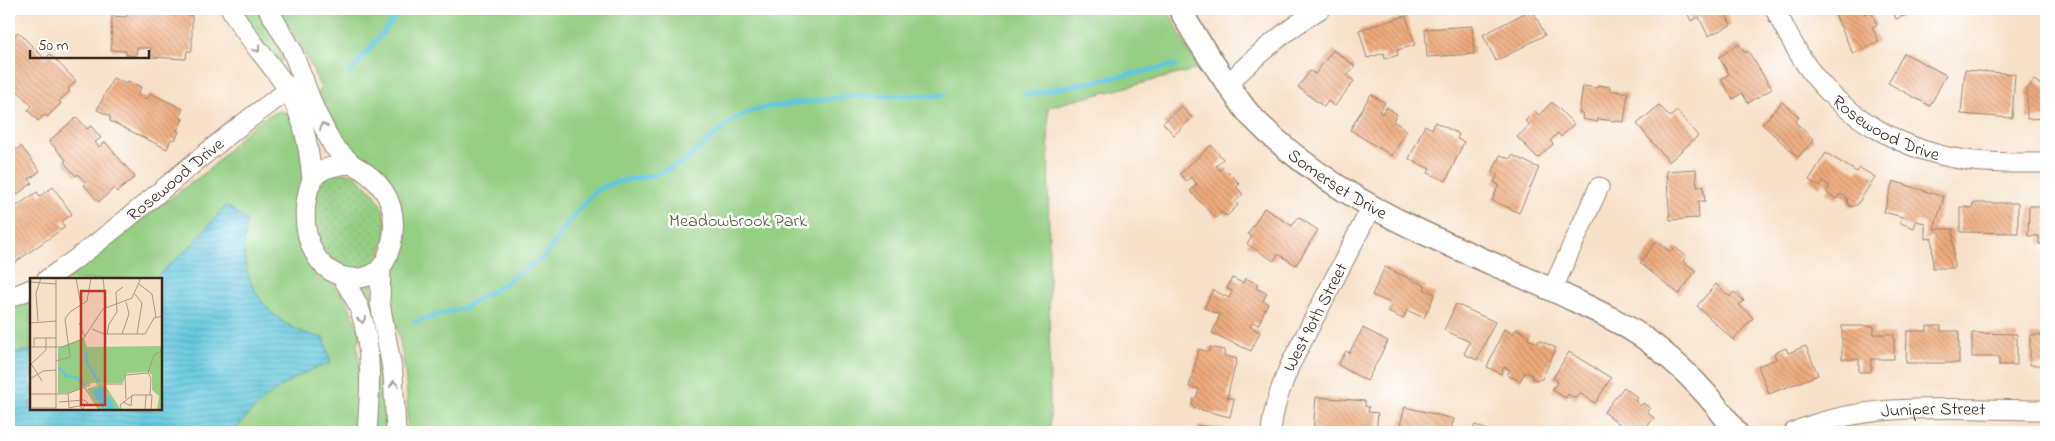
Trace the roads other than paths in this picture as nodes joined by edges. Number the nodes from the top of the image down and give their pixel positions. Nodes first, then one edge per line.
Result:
1 (231, 9) edge
2 (268, 9) edge
3 (1180, 9) edge
4 (1320, 9) edge
5 (1775, 9) edge
6 (304, 80) junction
7 (1228, 84) junction
8 (288, 90) junction
9 (2046, 163) edge
10 (352, 164) junction
11 (312, 182) junction
12 (1599, 187) dead end
13 (1372, 206) junction
14 (381, 267) junction
15 (341, 276) junction
16 (49, 278) edge
17 (30, 289) edge
18 (1552, 290) junction
19 (9, 298) edge
20 (2046, 410) edge
21 (367, 432) edge
22 (396, 432) edge
23 (1271, 432) edge
24 (1736, 432) edge
25 (1794, 432) edge

1 -> 8 street
2 - 6 street
3 - 7 street, Somerset Drive
4 - 7 street
5 - 9 street, Rosewood Drive
6 - 8 street, Rosewood Drive
10 -> 6 street
7 - 13 street, Somerset Drive
8 - 11 street
8 - 16 street, Rosewood Drive
10 - 11 street
10 - 14 street
11 - 15 street
12 - 18 street
13 - 18 street, Somerset Drive
13 - 23 street, West 90th Street
14 - 15 street
22 -> 14 street
15 -> 21 street
17 - 19 street
18 - 24 street, Somerset Drive
20 - 25 street, Juniper Street

